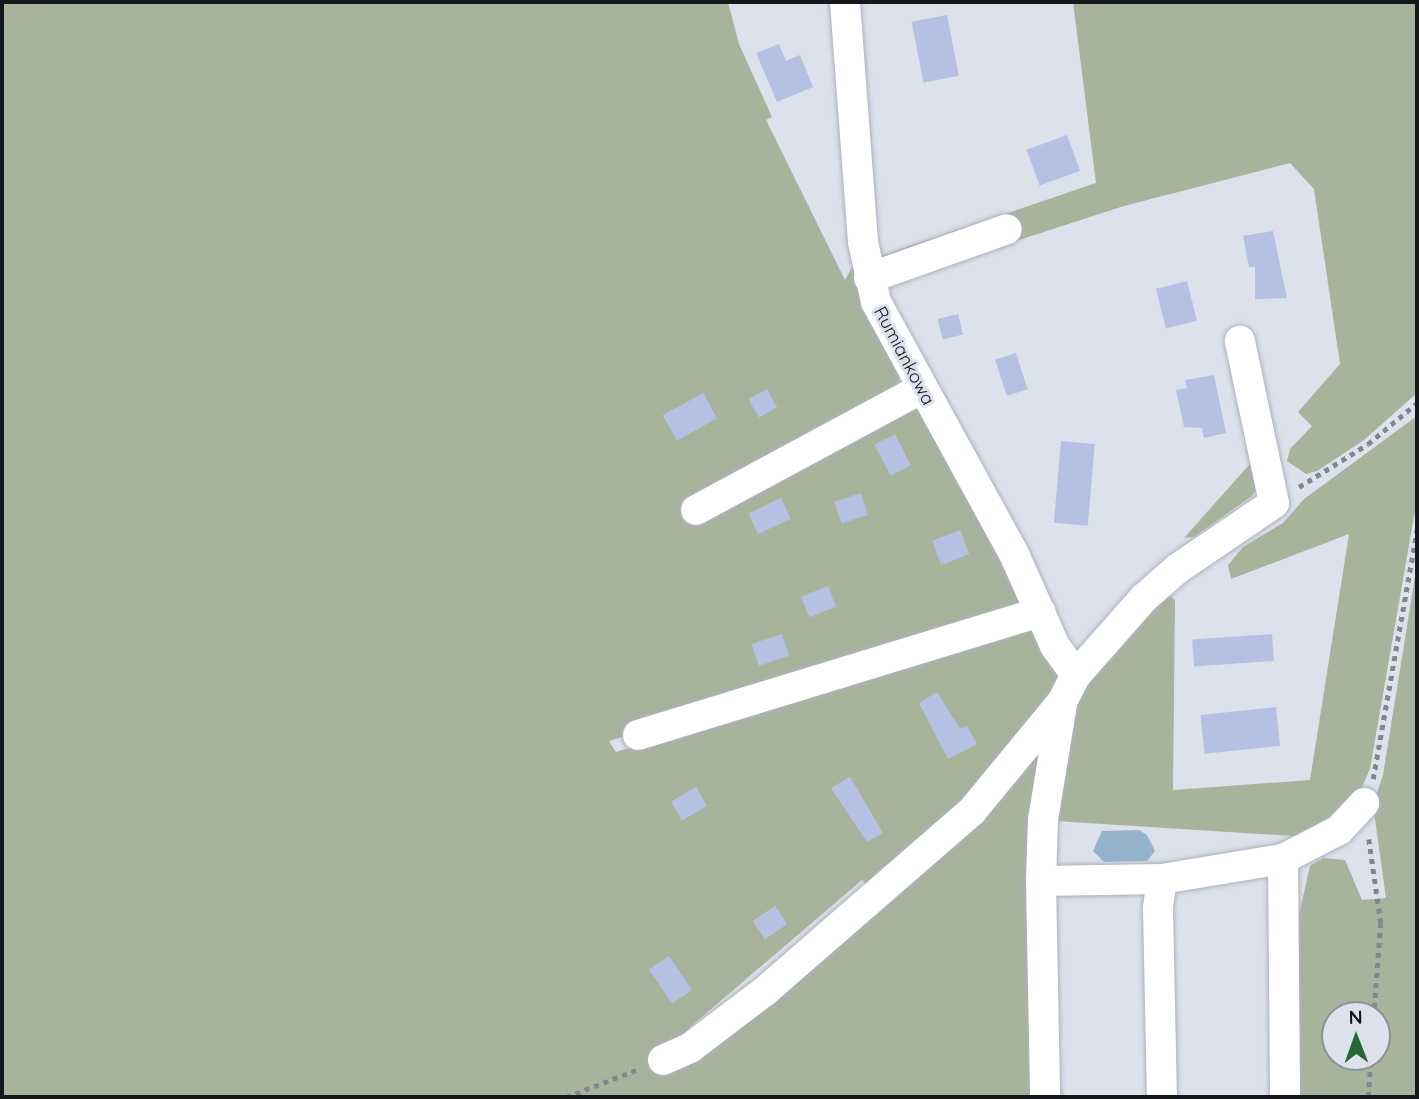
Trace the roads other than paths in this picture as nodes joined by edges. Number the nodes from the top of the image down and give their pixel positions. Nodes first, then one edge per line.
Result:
1 (845, 2) edge
2 (1007, 229) dead end
3 (869, 278) junction
4 (1240, 341) dead end
5 (921, 389) junction
6 (696, 510) dead end
7 (1041, 612) junction
8 (1076, 675) junction
9 (1062, 702) junction
10 (638, 735) dead end
11 (1364, 803) road end
12 (1283, 859) junction
13 (1161, 879) junction
14 (1041, 881) junction
15 (663, 1059) road end
16 (1045, 1097) edge
17 (1162, 1097) edge
18 (1286, 1097) edge

1 - 3 street, Rumiankowa
2 - 3 street
3 - 5 street, Rumiankowa
4 - 8 street
5 - 6 street
5 - 7 street, Rumiankowa
7 - 8 street, Rumiankowa
7 - 10 street
8 - 9 street
9 - 14 street
9 - 15 street
11 - 12 street
12 - 13 street
12 - 18 street
13 - 14 street
13 - 17 street
14 - 16 street

